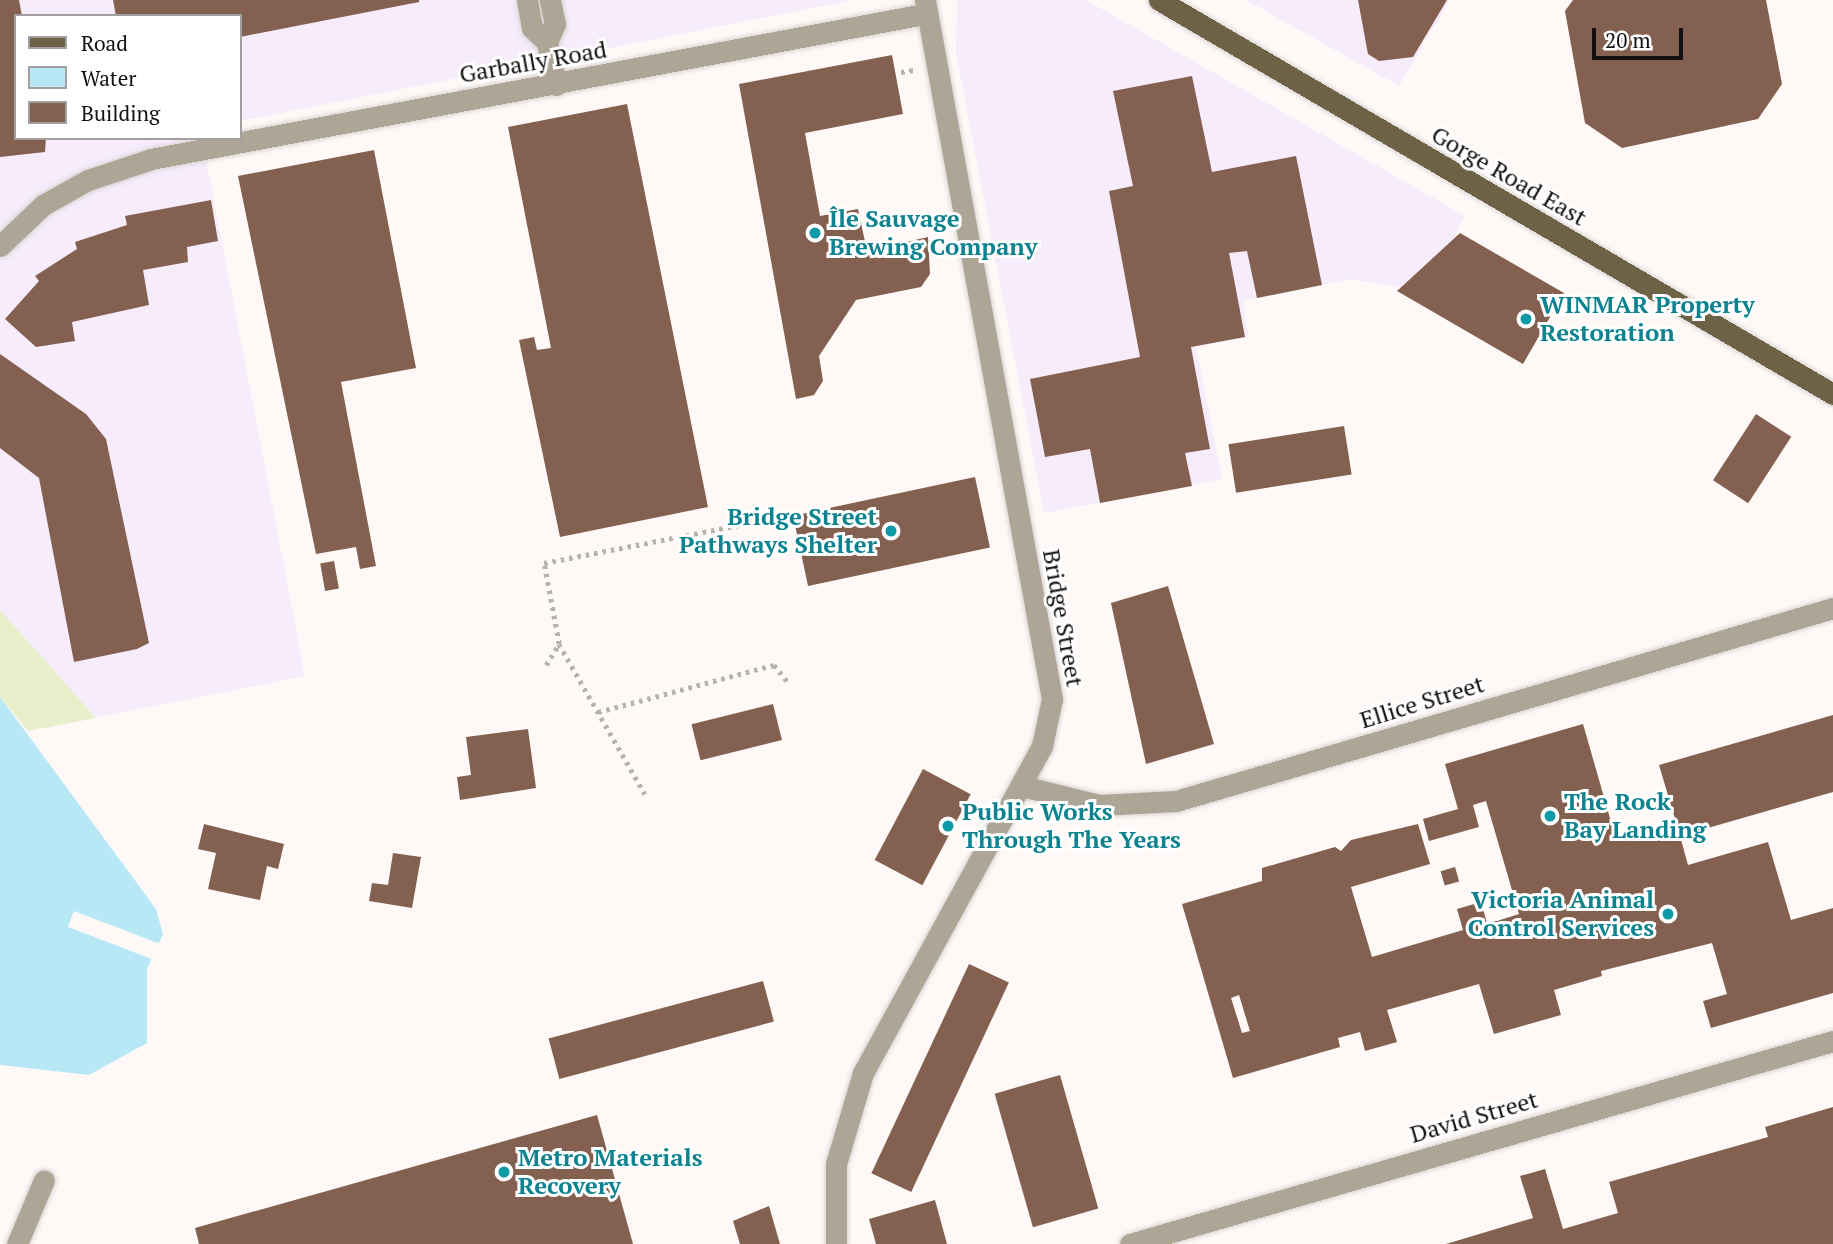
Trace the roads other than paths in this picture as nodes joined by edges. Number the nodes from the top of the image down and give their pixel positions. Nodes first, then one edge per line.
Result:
1 (527, 0) edge
2 (550, 0) edge
3 (1159, 0) edge
4 (925, 7) edge
5 (547, 42) junction
6 (556, 85) junction
7 (0, 246) edge
8 (1833, 394) edge
9 (1833, 608) edge
10 (1022, 786) junction
11 (1833, 1041) edge
12 (44, 1180) dead end
13 (17, 1244) edge
14 (836, 1244) edge
15 (1130, 1244) edge

1 - 5 street
2 - 5 street
3 - 8 main road, Gorge Road East
4 - 6 street, Garbally Road
4 - 10 street, Bridge Street
5 - 6 street
6 - 7 street, Garbally Road
9 - 10 street, Ellice Street
10 - 14 street, Bridge Street
11 - 15 street, David Street
12 - 13 street

